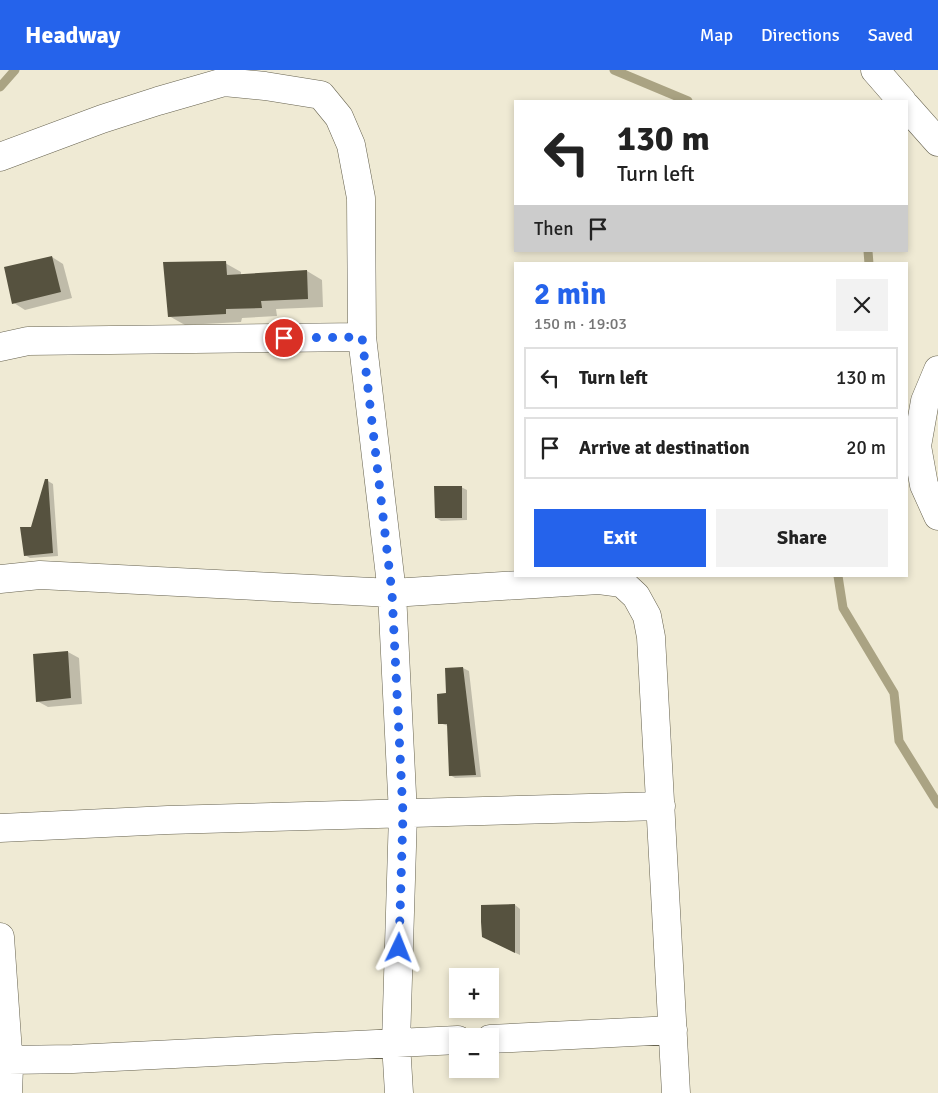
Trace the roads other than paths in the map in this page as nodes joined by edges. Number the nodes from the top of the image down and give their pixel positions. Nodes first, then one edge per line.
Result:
1 (875, 70) edge
2 (901, 100) edge
3 (908, 108) edge
4 (938, 142) edge
5 (0, 157) edge
6 (362, 337) junction
7 (0, 347) edge
8 (938, 370) edge
9 (938, 516) edge
10 (0, 579) edge
11 (392, 593) junction
12 (661, 806) junction
13 (403, 814) junction
14 (0, 828) edge
15 (0, 937) edge
16 (673, 1030) junction
17 (499, 1039) edge
18 (449, 1040) edge
19 (396, 1043) junction
20 (8, 1060) junction
21 (8, 1093) edge
22 (399, 1093) edge
23 (676, 1093) edge

1 - 2 street
3 - 4 street
5 - 6 street
6 - 7 street
6 - 11 street
8 - 9 street
10 - 11 street
11 - 12 street
11 - 13 street
12 - 13 street
12 - 16 street
13 - 14 street
13 - 19 street
15 - 20 street
16 - 17 street
16 - 23 street
18 - 19 street
19 - 20 street
19 - 22 street
20 - 21 street

